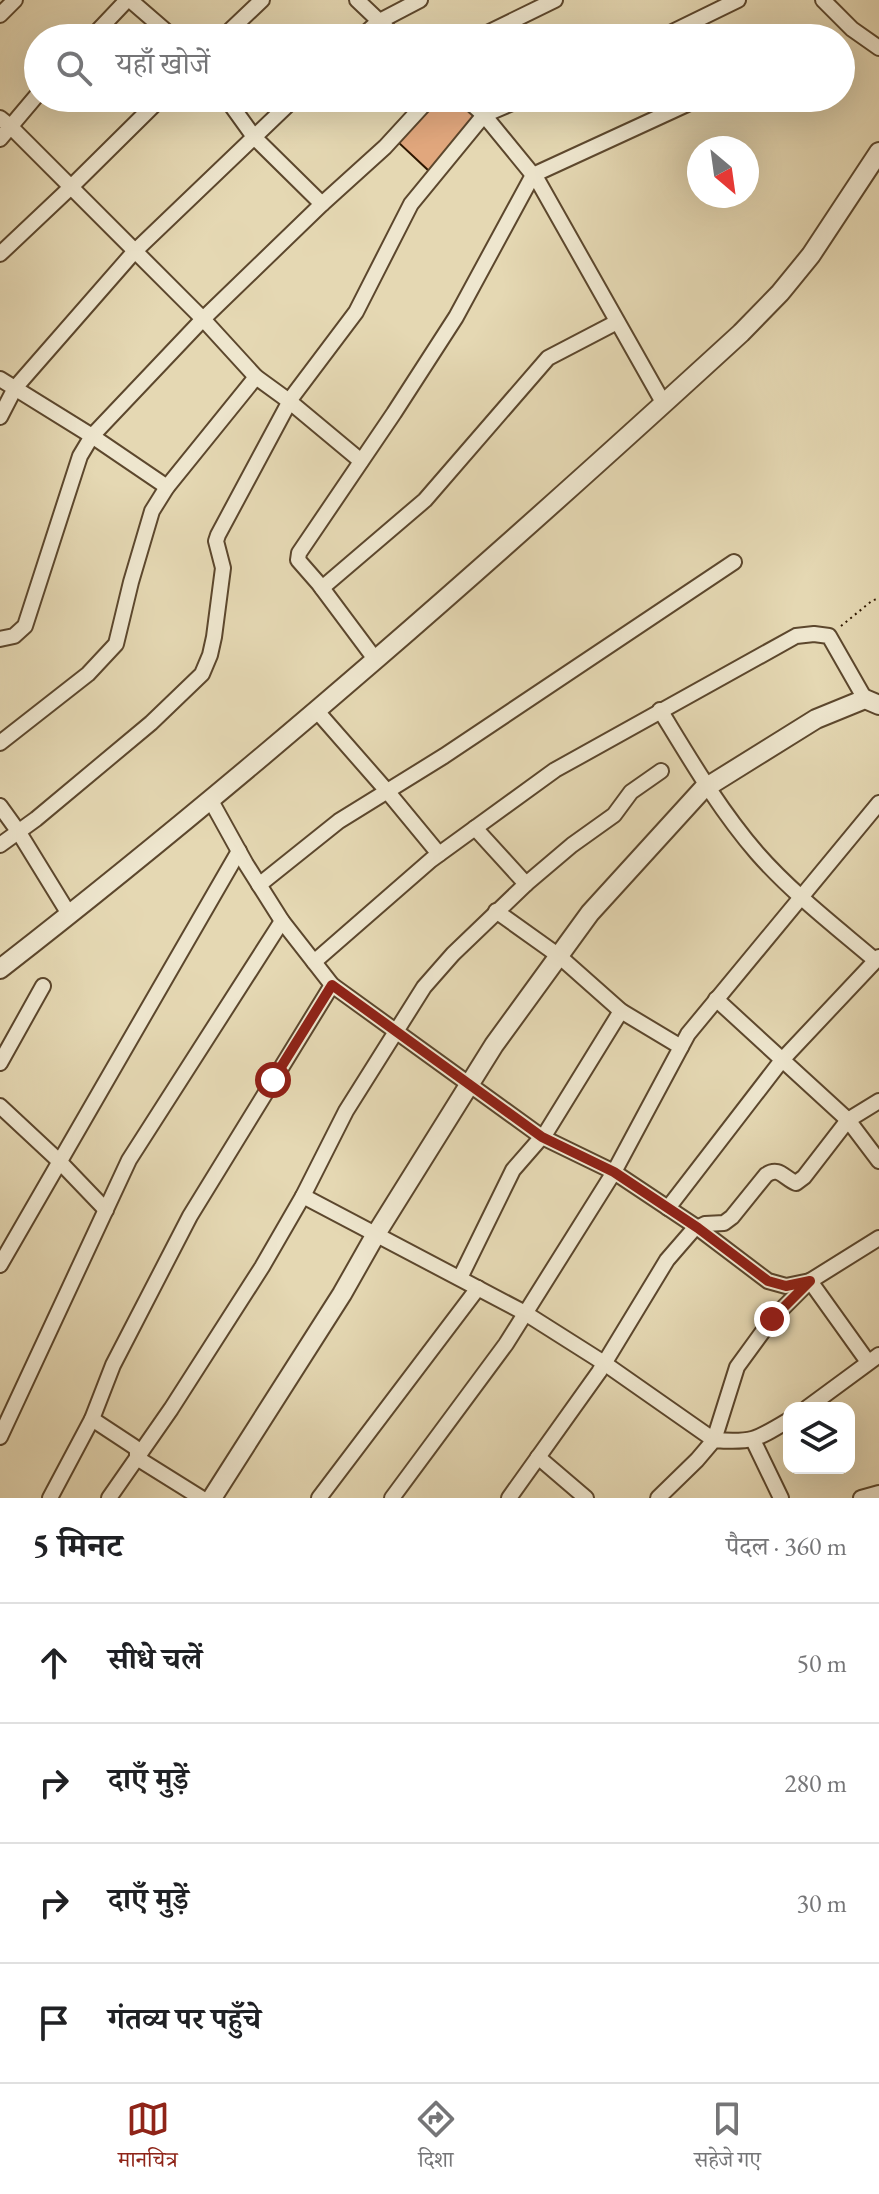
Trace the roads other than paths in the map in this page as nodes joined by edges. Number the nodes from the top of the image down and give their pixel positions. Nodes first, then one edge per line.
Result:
1 (15, 0) edge
2 (129, 0) edge
3 (262, 0) edge
4 (357, 0) edge
5 (420, 0) edge
6 (555, 0) edge
7 (738, 0) edge
8 (823, 0) edge
9 (0, 15) edge
10 (378, 22) junction
11 (105, 24) edge
12 (157, 24) edge
13 (237, 24) edge
14 (376, 24) edge
15 (380, 24) edge
16 (506, 24) edge
17 (689, 24) edge
18 (847, 24) edge
19 (855, 31) edge
20 (879, 48) edge
21 (24, 106) edge
22 (147, 112) edge
23 (236, 112) edge
24 (280, 112) edge
25 (417, 112) edge
26 (481, 112) edge
27 (491, 112) edge
28 (670, 112) edge
29 (484, 115) junction
30 (5, 122) edge
31 (254, 137) junction
32 (0, 139) edge
33 (879, 152) edge
34 (533, 175) junction
35 (71, 187) junction
36 (322, 204) junction
37 (134, 252) junction
38 (0, 254) edge
39 (203, 319) junction
40 (617, 322) junction
41 (256, 377) junction
42 (0, 379) edge
43 (15, 388) junction
44 (289, 401) junction
45 (664, 404) junction
46 (0, 417) edge
47 (92, 436) junction
48 (361, 461) junction
49 (167, 487) junction
50 (734, 562) dead end
51 (322, 588) junction
52 (0, 639) edge
53 (375, 659) junction
54 (872, 702) edge
55 (316, 710) junction
56 (660, 710) junction
57 (0, 743) edge
58 (661, 771) dead end
59 (707, 787) junction
60 (387, 791) junction
61 (210, 799) junction
62 (879, 803) edge
63 (0, 806) edge
64 (475, 828) junction
65 (18, 831) junction
66 (0, 845) edge
67 (239, 851) junction
68 (439, 854) junction
69 (526, 884) junction
70 (259, 885) junction
71 (801, 896) junction
72 (496, 911) junction
73 (69, 914) junction
74 (282, 921) junction
75 (559, 956) junction
76 (877, 958) edge
77 (314, 962) junction
78 (0, 969) edge
79 (332, 985) junction
80 (43, 986) dead end
81 (716, 999) junction
82 (621, 1011) junction
83 (396, 1031) junction
84 (681, 1047) junction
85 (782, 1060) junction
86 (0, 1063) edge
87 (469, 1084) junction
88 (879, 1101) edge
89 (0, 1106) edge
90 (848, 1120) junction
91 (542, 1137) junction
92 (59, 1161) junction
93 (879, 1161) edge
94 (614, 1172) junction
95 (303, 1196) junction
96 (668, 1208) junction
97 (106, 1210) junction
98 (698, 1228) junction
99 (376, 1234) junction
100 (879, 1238) edge
101 (0, 1265) edge
102 (460, 1278) junction
103 (810, 1281) junction
104 (478, 1288) junction
105 (525, 1313) junction
106 (874, 1358) edge
107 (604, 1363) junction
108 (815, 1402) edge
109 (92, 1419) junction
110 (783, 1423) edge
111 (0, 1437) edge
112 (714, 1440) junction
113 (753, 1440) junction
114 (538, 1457) junction
115 (137, 1458) junction
116 (878, 1492) edge
117 (50, 1498) edge
118 (109, 1498) edge
119 (201, 1498) edge
120 (212, 1498) edge
121 (319, 1498) edge
122 (392, 1498) edge
123 (509, 1498) edge
124 (586, 1498) edge
125 (658, 1498) edge
126 (781, 1498) edge
127 (861, 1498) edge

1 - 9 street
2 - 11 street
2 - 12 street
3 - 13 street
4 - 10 street
5 - 10 street
6 - 16 street
7 - 17 street
8 - 18 street
10 - 14 street
10 - 15 street
19 - 20 street
21 - 30 street
22 - 35 street
23 - 31 street
24 - 31 street
25 - 36 street
26 - 29 street
27 - 29 street
28 - 34 street
29 - 34 street
29 - 44 street
30 - 32 street
30 - 35 street
31 - 36 street
31 - 37 street
33 - 45 street
34 - 40 street
34 - 48 street
35 - 37 street
35 - 38 street
36 - 39 street
37 - 39 street
37 - 43 street
39 - 41 street
39 - 47 street
40 - 45 street
40 - 51 street
41 - 44 street
41 - 49 street
42 - 43 street
43 - 46 street
43 - 47 street
44 - 48 street
44 - 65 street
45 - 53 street
47 - 49 street
47 - 52 street
48 - 51 street
49 - 57 street
50 - 60 street
51 - 53 street
53 - 55 street
54 - 56 street
54 - 59 street
55 - 60 street
55 - 61 street
56 - 59 street
56 - 64 street
58 - 69 street
59 - 71 street
59 - 75 street
60 - 68 street
60 - 70 street
61 - 67 street
61 - 73 street
62 - 71 street
63 - 65 street
64 - 68 street
64 - 69 street
65 - 66 street
65 - 73 street
67 - 70 street
67 - 92 street
68 - 77 street
69 - 72 street
70 - 74 street
71 - 76 street
71 - 81 street
72 - 75 street
72 - 83 street
73 - 78 street
74 - 77 street
74 - 97 street
75 - 82 street
75 - 87 street
76 - 85 street
77 - 79 street
79 - 83 street
79 - 109 street
80 - 86 street
81 - 84 street
81 - 85 street
82 - 84 street
82 - 91 street
83 - 87 street
83 - 95 street
84 - 94 street
85 - 90 street
85 - 96 street
87 - 91 street
87 - 99 street
88 - 90 street
89 - 92 street
90 - 93 street
90 - 98 street
91 - 94 street
91 - 102 street
92 - 97 street
92 - 101 street
94 - 96 street
94 - 105 street
95 - 99 street
95 - 115 street
96 - 98 street
97 - 111 street
98 - 103 street
98 - 107 street
99 - 102 street
99 - 120 street
100 - 103 street
102 - 104 street
103 - 106 street
103 - 112 street
104 - 105 street
104 - 121 street
105 - 107 street
105 - 122 street
106 - 108 street
107 - 112 street
107 - 114 street
109 - 115 street
109 - 117 street
110 - 113 street
112 - 113 street
112 - 125 street
113 - 126 street
114 - 123 street
114 - 124 street
115 - 118 street
115 - 119 street
116 - 127 street

